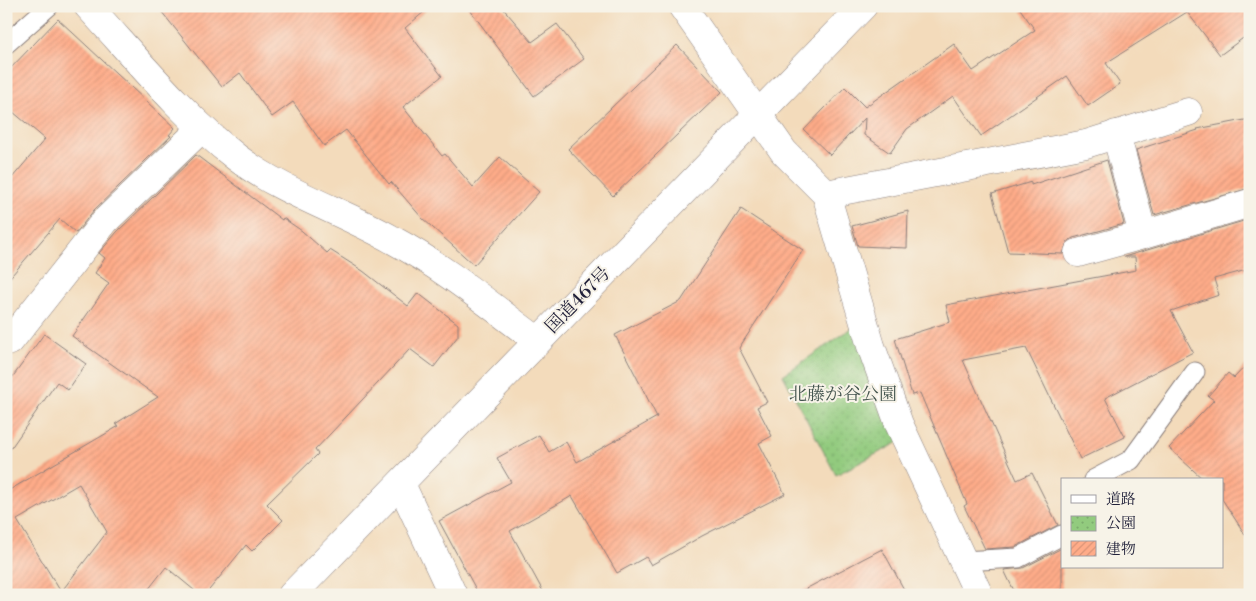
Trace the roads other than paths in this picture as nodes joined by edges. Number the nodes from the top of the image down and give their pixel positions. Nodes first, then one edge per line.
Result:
1 (49, 6) edge
2 (88, 6) edge
3 (682, 6) edge
4 (863, 6) edge
5 (6, 44) edge
6 (1188, 112) dead end
7 (758, 113) junction
8 (202, 128) junction
9 (1116, 134) junction
10 (826, 194) junction
11 (1250, 203) edge
12 (1144, 234) junction
13 (1078, 253) dead end
14 (10, 341) dead end
15 (538, 342) junction
16 (1195, 372) dead end
17 (1097, 478) edge
18 (401, 484) junction
19 (1061, 536) edge
20 (962, 561) junction
21 (292, 595) edge
22 (453, 595) edge
23 (979, 595) edge

1 - 5 lane
2 - 8 main road
3 - 7 main road
4 - 7 main road, 国道467号
6 - 9 main road
7 - 10 main road
7 - 15 main road, 国道467号
8 - 14 main road
8 - 15 main road
9 - 10 main road
9 - 12 main road
10 - 20 main road
11 - 12 main road
12 - 13 main road
15 - 18 main road, 国道467号
16 - 17 lane
18 - 21 main road, 国道467号
18 - 22 main road
19 - 20 lane
20 - 23 main road

